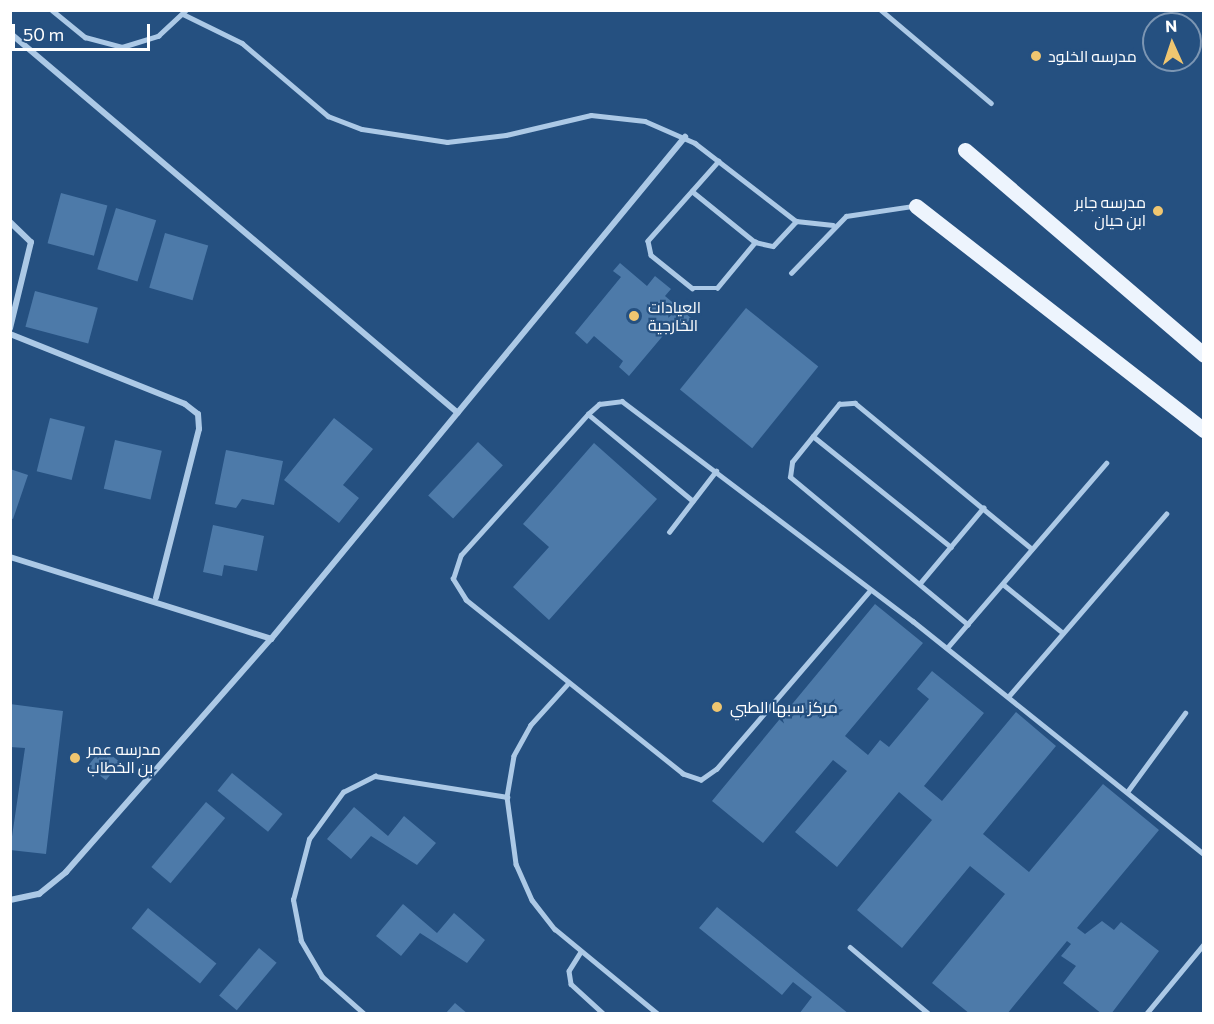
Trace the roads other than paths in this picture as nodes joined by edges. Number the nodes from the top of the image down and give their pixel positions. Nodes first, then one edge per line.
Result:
1 (52, 10) edge
2 (881, 10) edge
3 (184, 12) edge
4 (10, 33) edge
5 (991, 103) dead end
6 (685, 137) junction
7 (965, 150) dead end
8 (719, 161) junction
9 (692, 191) junction
10 (916, 206) joint
11 (796, 221) junction
12 (10, 222) edge
13 (833, 225) junction
14 (755, 242) junction
15 (791, 273) dead end
16 (10, 328) edge
17 (10, 334) edge
18 (1203, 355) edge
19 (458, 414) junction
20 (588, 414) junction
21 (1203, 430) edge
22 (813, 436) junction
23 (1106, 463) dead end
24 (716, 471) junction
25 (693, 501) junction
26 (983, 508) junction
27 (1166, 513) dead end
28 (669, 532) dead end
29 (951, 547) junction
30 (1032, 549) junction
31 (10, 557) edge
32 (921, 582) junction
33 (1002, 584) junction
34 (871, 590) junction
35 (156, 598) junction
36 (968, 625) junction
37 (1063, 633) junction
38 (272, 639) junction
39 (947, 648) junction
40 (569, 682) junction
41 (1008, 697) junction
42 (1185, 713) dead end
43 (1127, 792) junction
44 (507, 797) junction
45 (1203, 854) edge
46 (10, 900) edge
47 (1203, 944) edge
48 (850, 947) dead end
49 (581, 952) junction
50 (364, 1014) edge
51 (604, 1014) edge
52 (658, 1014) edge
53 (929, 1014) edge
54 (1146, 1014) edge

1 - 3 lane
2 - 5 lane
3 - 6 lane
4 - 19 street
6 - 8 lane
6 - 19 street
7 - 18 main road
8 - 9 lane
8 - 11 lane
9 - 14 lane
9 - 14 lane
10 - 13 lane
10 - 21 main road
11 - 13 lane
11 - 14 lane
12 - 16 street
13 - 15 lane
17 - 35 street
19 - 38 street
20 - 24 lane
20 - 25 lane
20 - 40 lane
22 - 26 lane
22 - 29 lane
22 - 32 lane
23 - 30 lane
24 - 25 lane
24 - 34 lane
25 - 28 lane
26 - 29 lane
26 - 30 lane
27 - 37 lane
29 - 32 lane
30 - 33 lane
31 - 35 street
32 - 36 lane
33 - 36 lane
33 - 37 lane
34 - 39 lane
34 - 40 lane
35 - 38 street
36 - 39 lane
37 - 41 lane
38 - 46 street
39 - 41 lane
40 - 44 lane
41 - 43 lane
42 - 43 lane
43 - 45 lane
44 - 49 lane
44 - 50 lane
47 - 54 lane
48 - 53 lane
49 - 51 lane
49 - 52 lane

